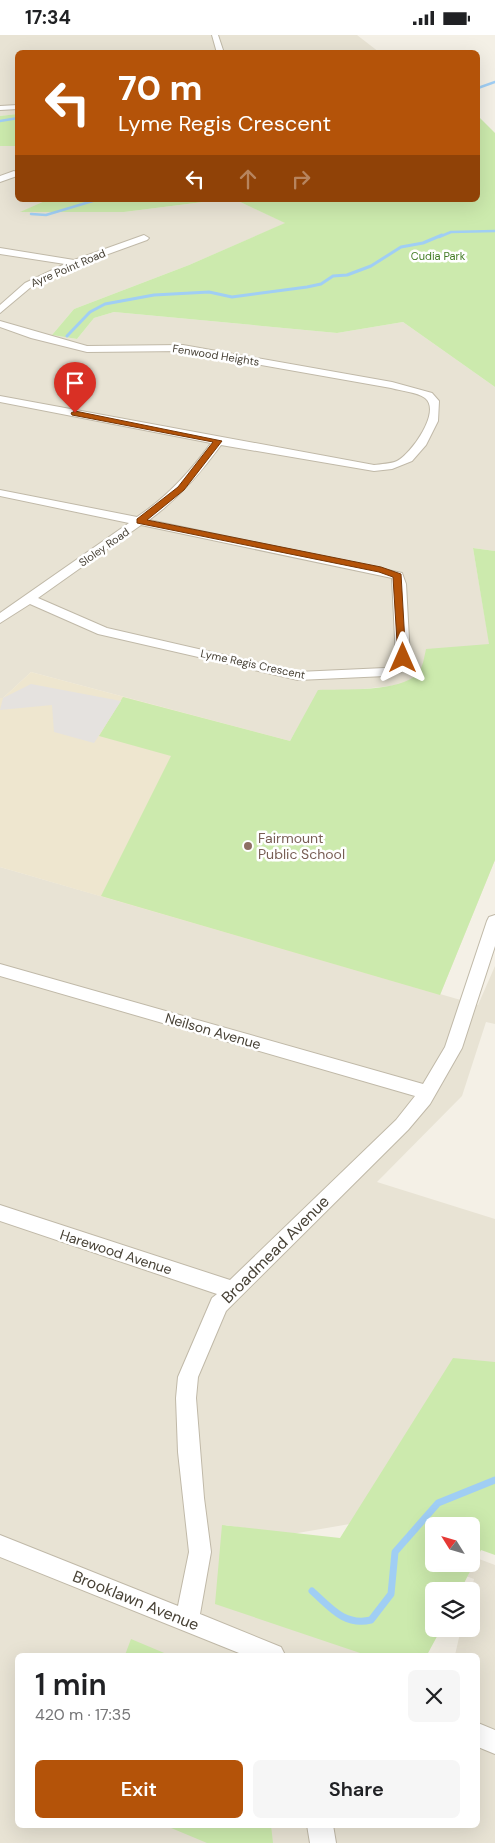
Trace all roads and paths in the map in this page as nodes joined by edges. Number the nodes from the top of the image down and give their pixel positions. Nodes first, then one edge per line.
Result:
1 (215, 35) edge
2 (221, 50) edge
3 (15, 107) edge
4 (0, 108) edge
5 (14, 174) dead end
6 (0, 179) edge
7 (144, 238) dead end
8 (0, 251) edge
9 (75, 263) junction
10 (0, 310) edge
11 (0, 324) edge
12 (0, 399) edge
13 (218, 441) junction
14 (0, 493) edge
15 (140, 521) junction
16 (29, 599) junction
17 (0, 619) edge
18 (495, 921) edge
19 (0, 970) edge
20 (426, 1092) junction
21 (0, 1213) edge
22 (232, 1290) junction
23 (0, 1545) edge
24 (187, 1621) junction
25 (268, 1653) edge
26 (480, 1736) edge
27 (495, 1742) edge
28 (320, 1828) edge
29 (323, 1843) edge

1 - 2 street
3 - 4 street
5 - 6 street
7 - 9 street, Ayre Point Road
8 - 9 street
9 - 10 street, Ayre Point Road
11 - 13 street, Fenwood Heights
12 - 13 street
13 - 15 street, Sloley Road
14 - 15 street
15 - 16 street, Sloley Road
15 - 16 street, Lyme Regis Crescent
16 - 17 street, Sloley Road
18 - 20 street, Broadmead Avenue
19 - 20 street, Neilson Avenue
20 - 22 street, Broadmead Avenue
21 - 22 street, Harewood Avenue
22 - 24 street, Broadmead Avenue
23 - 24 street, Brooklawn Avenue
24 - 25 street, Brooklawn Avenue
26 - 27 street
28 - 29 street

